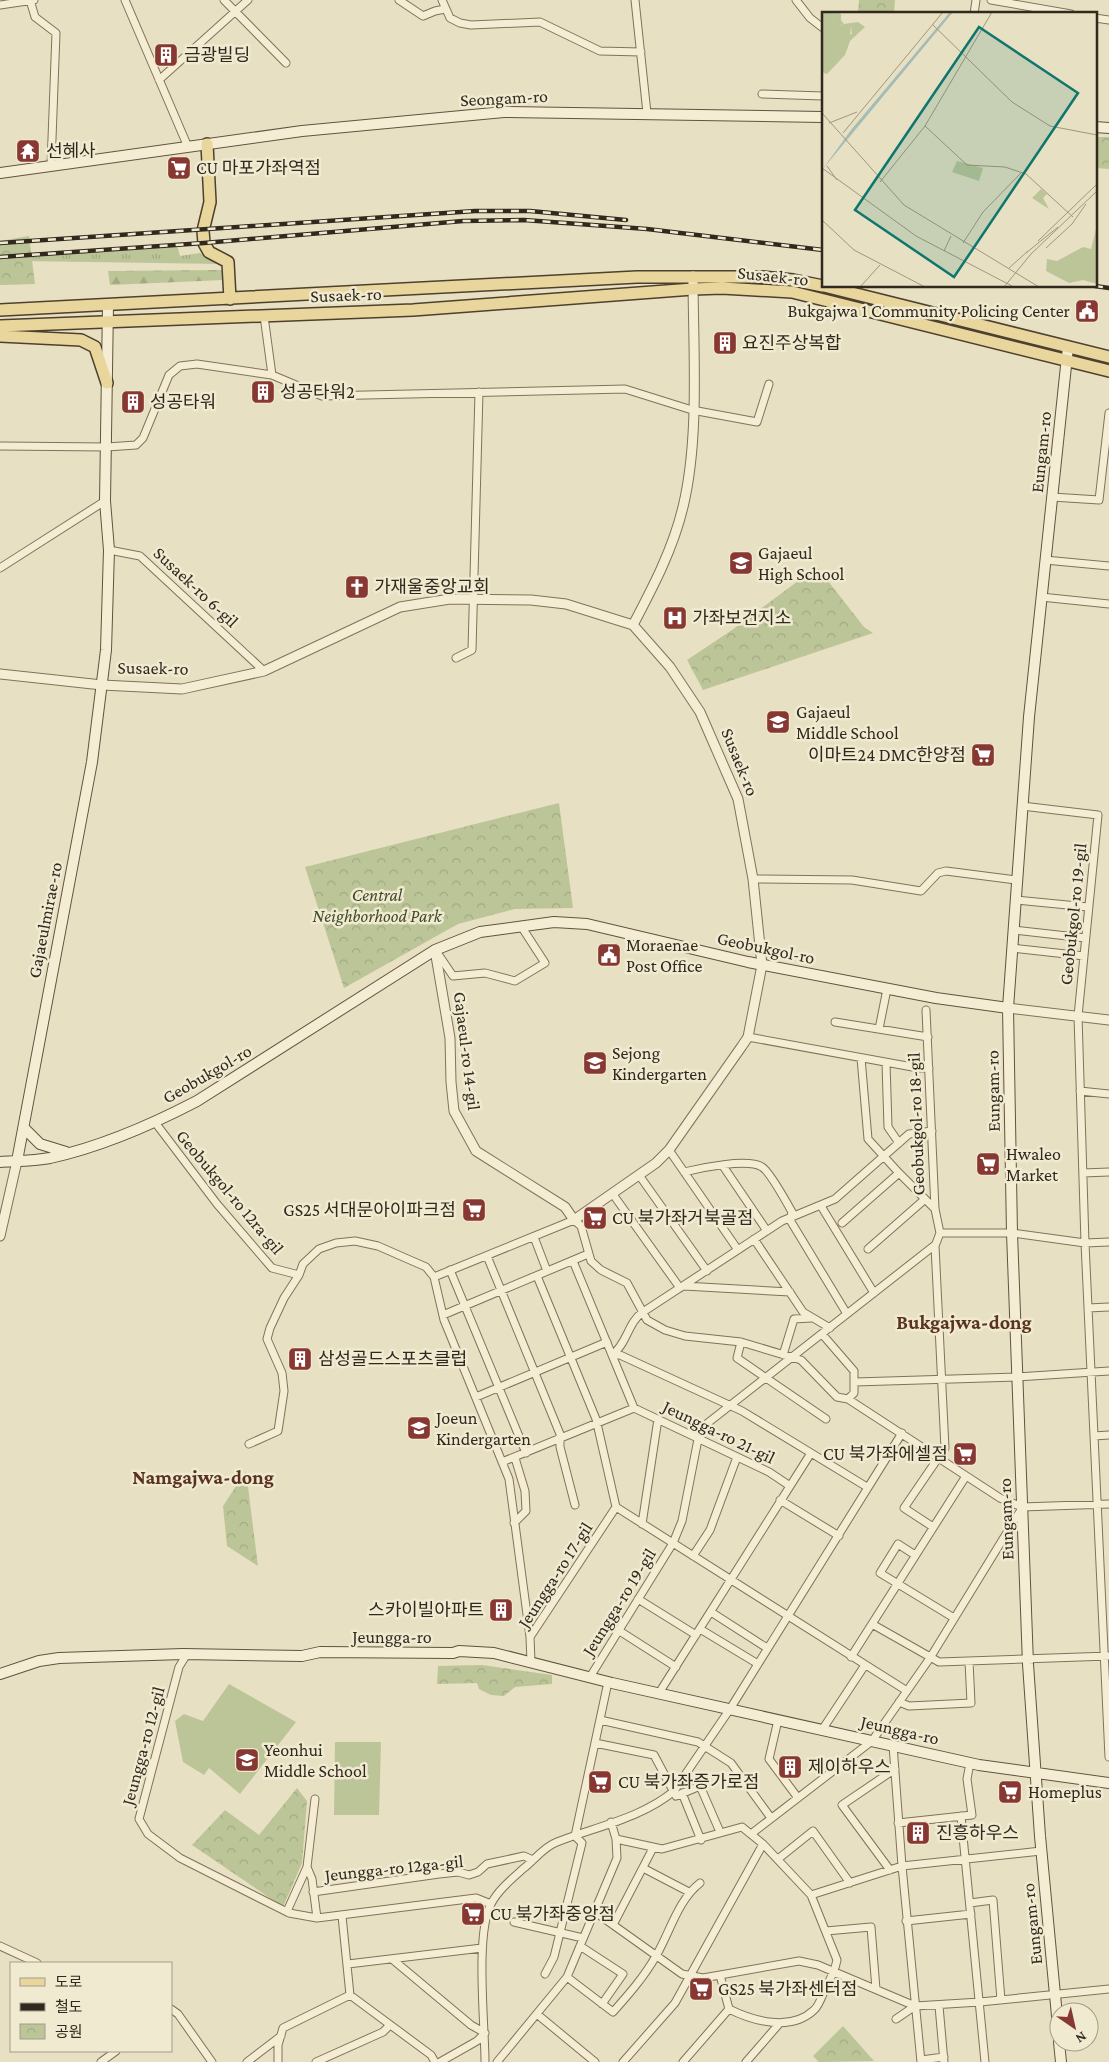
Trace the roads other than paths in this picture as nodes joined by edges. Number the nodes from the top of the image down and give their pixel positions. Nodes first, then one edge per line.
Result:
1 (32, 0) edge
2 (125, 0) edge
3 (224, 0) edge
4 (248, 0) edge
5 (399, 0) edge
6 (442, 0) edge
7 (636, 0) edge
8 (796, 0) edge
9 (992, 0) edge
10 (0, 5) edge
11 (445, 9) junction
12 (236, 11) junction
13 (1060, 12) edge
14 (1096, 18) edge
15 (1109, 20) edge
16 (822, 27) edge
17 (641, 52) junction
18 (286, 63) dead end
19 (159, 80) junction
20 (762, 94) dead end
21 (822, 96) edge
22 (647, 113) junction
23 (822, 117) edge
24 (1096, 127) edge
25 (1109, 128) edge
26 (206, 144) junction
27 (188, 147) junction
28 (51, 165) junction
29 (0, 173) edge
30 (693, 276) junction
31 (822, 286) edge
32 (831, 288) edge
33 (693, 289) junction
34 (230, 299) junction
35 (108, 305) junction
36 (0, 310) edge
37 (264, 316) junction
38 (108, 321) junction
39 (0, 326) edge
40 (0, 336) edge
41 (1068, 347) junction
42 (1109, 357) edge
43 (1067, 362) junction
44 (1109, 371) edge
45 (272, 376) junction
46 (107, 382) junction
47 (769, 384) dead end
48 (479, 392) junction
49 (692, 410) junction
50 (1109, 413) edge
51 (0, 446) edge
52 (106, 447) junction
53 (1100, 487) junction
54 (1109, 488) edge
55 (1052, 497) junction
56 (105, 501) junction
57 (109, 550) junction
58 (1045, 560) junction
59 (1109, 566) edge
60 (0, 568) edge
61 (473, 597) junction
62 (1041, 597) junction
63 (1109, 604) edge
64 (633, 625) junction
65 (456, 658) dead end
66 (264, 671) junction
67 (0, 674) edge
68 (102, 685) junction
69 (1022, 806) junction
70 (753, 879) junction
71 (1016, 880) junction
72 (1015, 900) junction
73 (1088, 907) junction
74 (521, 926) junction
75 (1013, 930) junction
76 (1086, 938) junction
77 (1012, 948) junction
78 (435, 950) junction
79 (1084, 956) junction
80 (762, 965) junction
81 (887, 989) junction
82 (1008, 1008) junction
83 (926, 1010) dead end
84 (1078, 1016) junction
85 (1109, 1020) edge
86 (835, 1022) dead end
87 (879, 1029) junction
88 (748, 1037) junction
89 (928, 1037) junction
90 (861, 1058) junction
91 (886, 1063) junction
92 (929, 1068) junction
93 (1080, 1091) junction
94 (1109, 1094) edge
95 (154, 1121) junction
96 (24, 1128) junction
97 (932, 1131) junction
98 (899, 1143) junction
99 (669, 1150) junction
100 (70, 1153) junction
101 (884, 1158) junction
102 (17, 1161) junction
103 (0, 1162) edge
104 (723, 1166) junction
105 (684, 1172) junction
106 (1109, 1172) edge
107 (899, 1173) junction
108 (1083, 1173) junction
109 (639, 1175) junction
110 (612, 1193) junction
111 (924, 1200) junction
112 (821, 1206) junction
113 (935, 1208) junction
114 (792, 1217) junction
115 (574, 1220) junction
116 (842, 1223) dead end
117 (767, 1231) junction
118 (940, 1233) junction
119 (1012, 1233) junction
120 (0, 1236) edge
121 (534, 1237) junction
122 (754, 1239) junction
123 (1109, 1242) edge
124 (1085, 1243) junction
125 (935, 1245) junction
126 (868, 1249) dead end
127 (738, 1250) junction
128 (588, 1254) junction
129 (487, 1256) junction
130 (573, 1261) junction
131 (450, 1270) junction
132 (548, 1271) junction
133 (707, 1271) junction
134 (300, 1275) junction
135 (537, 1276) junction
136 (434, 1277) junction
137 (682, 1287) junction
138 (500, 1291) junction
139 (790, 1292) junction
140 (874, 1293) junction
141 (465, 1306) junction
142 (1109, 1307) edge
143 (1088, 1308) junction
144 (643, 1312) junction
145 (848, 1314) junction
146 (443, 1315) junction
147 (814, 1318) junction
148 (830, 1328) junction
149 (822, 1334) junction
150 (607, 1342) junction
151 (741, 1342) junction
152 (612, 1355) junction
153 (783, 1355) junction
154 (571, 1358) junction
155 (793, 1358) junction
156 (1109, 1371) edge
157 (1091, 1372) junction
158 (535, 1373) junction
159 (1017, 1377) junction
160 (766, 1378) junction
161 (942, 1379) junction
162 (854, 1382) junction
163 (499, 1388) junction
164 (476, 1397) junction
165 (848, 1399) junction
166 (731, 1406) junction
167 (634, 1408) junction
168 (658, 1419) junction
169 (826, 1419) dead end
170 (596, 1424) junction
171 (902, 1433) junction
172 (1109, 1435) edge
173 (1094, 1436) junction
174 (698, 1437) junction
175 (559, 1439) junction
176 (249, 1444) dead end
177 (526, 1453) junction
178 (811, 1453) junction
179 (737, 1457) junction
180 (938, 1457) junction
181 (514, 1458) junction
182 (502, 1462) junction
183 (966, 1476) junction
184 (790, 1486) junction
185 (867, 1487) junction
186 (780, 1500) junction
187 (1097, 1504) junction
188 (1109, 1504) edge
189 (575, 1505) dead end
190 (616, 1507) junction
191 (1022, 1507) junction
192 (514, 1523) junction
193 (642, 1524) junction
194 (934, 1527) junction
195 (839, 1536) junction
196 (673, 1543) junction
197 (915, 1555) junction
198 (693, 1556) junction
199 (731, 1580) junction
200 (899, 1582) junction
201 (1105, 1584) edge
202 (638, 1599) junction
203 (711, 1612) junction
204 (788, 1616) junction
205 (954, 1618) junction
206 (872, 1624) junction
207 (618, 1630) junction
208 (698, 1632) junction
209 (530, 1637) junction
210 (767, 1648) junction
211 (187, 1654) junction
212 (1107, 1656) edge
213 (851, 1657) junction
214 (930, 1658) junction
215 (1028, 1659) junction
216 (969, 1661) junction
217 (531, 1662) junction
218 (758, 1664) junction
219 (676, 1666) junction
220 (865, 1666) junction
221 (0, 1674) edge
222 (590, 1677) junction
223 (608, 1682) junction
224 (907, 1691) junction
225 (659, 1693) junction
226 (899, 1702) junction
227 (730, 1709) junction
228 (1108, 1711) edge
229 (600, 1720) junction
230 (778, 1720) junction
231 (822, 1730) junction
232 (872, 1741) junction
233 (595, 1744) junction
234 (893, 1745) junction
235 (706, 1746) junction
236 (1109, 1757) edge
237 (970, 1763) junction
238 (894, 1769) junction
239 (1036, 1773) junction
240 (1109, 1774) edge
241 (1109, 1783) edge
242 (674, 1791) junction
243 (682, 1793) junction
244 (798, 1798) junction
245 (316, 1799) dead end
246 (961, 1816) junction
247 (771, 1818) junction
248 (611, 1822) junction
249 (898, 1823) junction
250 (720, 1832) junction
251 (751, 1834) junction
252 (575, 1836) junction
253 (616, 1839) junction
254 (701, 1840) junction
255 (763, 1844) junction
256 (653, 1848) junction
257 (1041, 1851) junction
258 (778, 1859) junction
259 (966, 1859) junction
260 (533, 1860) junction
261 (902, 1866) junction
262 (306, 1867) junction
263 (643, 1868) junction
264 (890, 1870) junction
265 (700, 1883) dead end
266 (850, 1883) junction
267 (313, 1892) junction
268 (689, 1892) junction
269 (811, 1895) junction
270 (970, 1903) junction
271 (491, 1904) junction
272 (595, 1912) junction
273 (289, 1913) junction
274 (972, 1914) junction
275 (342, 1916) junction
276 (316, 1918) junction
277 (906, 1921) junction
278 (514, 1922) dead end
279 (613, 1925) junction
280 (826, 1931) junction
281 (559, 1932) junction
282 (584, 1938) junction
283 (0, 1946) edge
284 (580, 1946) junction
285 (482, 1948) junction
286 (656, 1956) junction
287 (392, 1959) junction
288 (35, 1962) edge
289 (348, 1964) junction
290 (834, 1971) junction
291 (545, 1974) dead end
292 (720, 1975) junction
293 (690, 1976) junction
294 (567, 1977) junction
295 (876, 1989) junction
296 (1109, 1989) edge
297 (1055, 1994) junction
298 (350, 1995) junction
299 (1001, 2000) junction
300 (980, 2002) junction
301 (1056, 2002) edge
302 (602, 2004) junction
303 (914, 2006) junction
304 (938, 2006) junction
305 (172, 2009) edge
306 (729, 2009) junction
307 (538, 2015) junction
308 (896, 2019) dead end
309 (779, 2024) junction
310 (390, 2025) junction
311 (485, 2033) junction
312 (281, 2036) junction
313 (115, 2052) edge
314 (944, 2060) edge
315 (921, 2061) edge
316 (101, 2062) edge
317 (212, 2062) edge
318 (248, 2062) edge
319 (278, 2062) edge
320 (316, 2062) edge
321 (434, 2062) edge
322 (440, 2062) edge
323 (486, 2062) edge
324 (497, 2062) edge
325 (595, 2062) edge
326 (622, 2062) edge
327 (683, 2062) edge
328 (746, 2062) edge
329 (985, 2062) edge

1 - 10 street
1 - 28 street
2 - 19 street
3 - 12 street
4 - 12 street
5 - 11 street
6 - 11 street
7 - 17 street
8 - 16 street
9 - 13 street
11 - 17 street
12 - 18 street
12 - 19 street
14 - 15 street
17 - 22 street
19 - 27 street
20 - 21 street
22 - 23 main road, Seongam-ro
22 - 26 main road, Seongam-ro
24 - 25 main road
26 - 27 main road, Seongam-ro
26 - 34 main road
27 - 28 main road, Seongam-ro
28 - 29 main road, Seongam-ro
30 - 31 main road, Susaek-ro
30 - 33 street
30 - 34 main road, Susaek-ro
32 - 41 main road, Susaek-ro
33 - 37 main road, Susaek-ro
33 - 43 main road, Susaek-ro
33 - 49 street
34 - 35 main road, Susaek-ro
35 - 36 main road, Susaek-ro
35 - 38 main road
37 - 38 main road, Susaek-ro
37 - 45 street
38 - 39 main road, Susaek-ro
38 - 46 main road
40 - 46 main road
41 - 42 main road, Susaek-ro
41 - 43 main road, Eungam-ro
43 - 44 main road, Susaek-ro
43 - 55 main road, Eungam-ro
45 - 48 street
45 - 52 street
46 - 52 main road
47 - 49 street
48 - 49 street
48 - 61 street
49 - 64 street
50 - 53 street
51 - 52 street
52 - 56 main road
53 - 54 street
53 - 55 street
55 - 58 main road, Eungam-ro
56 - 57 main road
56 - 60 street
57 - 66 street, Susaek-ro 6-gil
57 - 68 main road, Gajaeulmirae-ro
58 - 59 street
58 - 62 main road, Eungam-ro
61 - 64 street, Susaek-ro
61 - 65 street
61 - 66 street, Susaek-ro
62 - 63 street
62 - 69 main road, Eungam-ro
64 - 70 street, Susaek-ro
66 - 68 street, Susaek-ro
67 - 68 street
68 - 96 main road, Gajaeulmirae-ro
69 - 71 main road, Eungam-ro
69 - 73 street, Geobukgol-ro 19-gil
70 - 71 street
70 - 80 street, Susaek-ro
71 - 72 main road, Eungam-ro
72 - 73 street
72 - 75 main road, Eungam-ro
73 - 76 street, Geobukgol-ro 19-gil
74 - 78 main road, Geobukgol-ro
74 - 78 street
74 - 80 main road, Geobukgol-ro
75 - 76 street
75 - 77 main road, Eungam-ro
76 - 79 street, Geobukgol-ro 19-gil
77 - 79 street
77 - 82 main road, Eungam-ro
78 - 95 main road, Geobukgol-ro
78 - 115 street, Gajaeul-ro 14-gil
79 - 84 street, Geobukgol-ro 19-gil
80 - 81 main road, Geobukgol-ro
80 - 88 street, Susaek-ro
81 - 82 main road, Geobukgol-ro
81 - 87 street
82 - 84 street, Geobukgol-ro
82 - 119 main road, Eungam-ro
83 - 89 street, Geobukgol-ro 18-gil
84 - 85 street, Geobukgol-ro
84 - 93 street, Geobukgol-ro 19-gil
86 - 87 street, Geobukgol-ro 18-gil
87 - 89 street, Geobukgol-ro 18-gil
88 - 90 street
88 - 99 street
89 - 92 street, Geobukgol-ro 18-gil
90 - 91 street
90 - 101 street, Geobukgol-ro 18-gil
91 - 92 street
91 - 98 street
92 - 97 street, Geobukgol-ro 18-gil
93 - 94 street
93 - 108 street, Geobukgol-ro 19-gil
95 - 100 main road, Geobukgol-ro
95 - 134 street, Geobukgol-ro 12ra-gil
96 - 100 main road
96 - 102 main road, Gajaeulmirae-ro
97 - 98 street
97 - 113 street, Geobukgol-ro 18-gil
98 - 101 street
99 - 105 street
99 - 109 street
100 - 102 main road, Geobukgol-ro
101 - 107 street, Geobukgol-ro 18-gil
101 - 112 street
102 - 103 main road, Geobukgol-ro
102 - 120 street
104 - 105 street
104 - 114 street
104 - 117 street
105 - 127 street
106 - 108 street
107 - 111 street, Geobukgol-ro 18-gil
107 - 116 street, Geobukgol-ro 18-gil
108 - 124 street, Geobukgol-ro 19-gil
109 - 110 street
109 - 133 street
110 - 115 street
110 - 137 street
111 - 113 street, Geobukgol-ro 18-gil
111 - 126 street, Geobukgol-ro 18-gil
112 - 114 street
112 - 140 street
113 - 118 street, Geobukgol-ro 18-gil
114 - 117 street
114 - 145 street
115 - 121 street
115 - 128 street
117 - 122 street
118 - 119 street
118 - 125 street
119 - 124 street
119 - 159 main road, Eungam-ro
121 - 129 street
121 - 132 street
122 - 127 street
122 - 139 street
123 - 124 street
124 - 143 street, Geobukgol-ro 19-gil
125 - 140 street
125 - 161 street
127 - 133 street
128 - 130 street
128 - 144 street
129 - 131 street
129 - 138 street
130 - 132 street
130 - 150 street
131 - 136 street
131 - 141 street
132 - 135 street
133 - 137 street
134 - 136 street
134 - 176 street
135 - 138 street
135 - 154 street
136 - 146 street
137 - 139 street
137 - 144 street
138 - 141 street
138 - 158 street
139 - 147 street
140 - 145 street
141 - 146 street
141 - 163 street
142 - 143 street
143 - 157 street, Geobukgol-ro 19-gil
144 - 151 street
144 - 152 street
145 - 148 street
146 - 164 street
147 - 148 street
147 - 153 street
148 - 149 street
149 - 155 street
149 - 162 street
150 - 152 street
150 - 154 street
151 - 153 street
151 - 160 street
152 - 166 street
152 - 167 street
153 - 155 street
154 - 158 street
154 - 170 street
155 - 160 street
155 - 165 street
156 - 157 street
157 - 159 street
157 - 173 street, Geobukgol-ro 19-gil
158 - 163 street
158 - 175 street
159 - 161 street
159 - 191 main road, Eungam-ro
160 - 166 street
160 - 169 street
161 - 162 street
161 - 180 street
162 - 165 street
163 - 164 street
163 - 177 street
164 - 182 street
165 - 171 street
166 - 174 street
166 - 178 street
167 - 168 street, Jeungga-ro 21-gil
167 - 170 street
168 - 174 street, Jeungga-ro 21-gil
168 - 193 street
170 - 175 street
170 - 190 street
171 - 180 street
171 - 185 street
172 - 173 street
173 - 187 street, Geobukgol-ro 19-gil
174 - 179 street, Jeungga-ro 21-gil
174 - 196 street
175 - 177 street
175 - 189 street
177 - 181 street
178 - 184 street
178 - 185 street
179 - 184 street, Jeungga-ro 21-gil
179 - 198 street
180 - 183 street
180 - 194 street
181 - 182 street
181 - 192 street
182 - 192 street
183 - 191 street
183 - 194 street
184 - 186 street
185 - 195 street
186 - 195 street
186 - 199 street
187 - 188 street
187 - 191 street
187 - 201 street, Geobukgol-ro 19-gil
190 - 193 street
190 - 209 street, Jeungga-ro 17-gil
191 - 205 street
191 - 215 main road, Eungam-ro
192 - 209 street
193 - 196 street
194 - 197 street
195 - 204 street
196 - 198 street
196 - 202 street, Jeungga-ro 19-gil
197 - 200 street
197 - 200 street
198 - 199 street
199 - 203 street
199 - 204 street
200 - 205 street
200 - 206 street
201 - 212 street, Geobukgol-ro 19-gil
202 - 207 street, Jeungga-ro 19-gil
202 - 208 street
203 - 208 street
203 - 210 street
204 - 210 street
204 - 213 street
205 - 214 street
206 - 213 street
206 - 214 street
207 - 219 street
207 - 222 street, Jeungga-ro 19-gil
208 - 218 street
208 - 219 street
209 - 217 street, Jeungga-ro 17-gil
210 - 218 street
211 - 217 main road, Jeungga-ro
211 - 221 main road, Jeungga-ro
211 - 273 street, Jeungga-ro 12-gil
212 - 215 street
212 - 228 street, Geobukgol-ro 19-gil
213 - 220 street
214 - 216 street
214 - 224 street
215 - 216 street
215 - 239 main road, Eungam-ro
216 - 226 street
217 - 222 main road, Jeungga-ro
218 - 227 street
219 - 225 street
220 - 224 street
220 - 231 street, Jeungga-ro
222 - 223 main road, Jeungga-ro
223 - 225 main road, Jeungga-ro
223 - 229 street
224 - 226 street
225 - 227 main road, Jeungga-ro
226 - 232 street
227 - 230 main road, Jeungga-ro
227 - 235 street
228 - 236 street, Geobukgol-ro 19-gil
229 - 233 street
229 - 235 street
230 - 231 main road, Jeungga-ro
230 - 244 street
231 - 232 main road, Jeungga-ro
232 - 234 main road, Jeungga-ro
232 - 244 street
233 - 242 street
233 - 252 street
234 - 237 main road, Jeungga-ro
234 - 238 street
235 - 242 street
235 - 247 street
237 - 239 main road, Jeungga-ro
237 - 246 street
238 - 249 street
238 - 264 street
239 - 241 main road, Jeungga-ro
239 - 257 main road, Eungam-ro
240 - 241 street
242 - 243 street
242 - 248 street
243 - 250 street
243 - 254 street
244 - 247 street
245 - 262 street, Jeungga-ro 12ga-gil
246 - 249 street
246 - 259 street
247 - 251 street
248 - 252 street
248 - 253 street
249 - 261 street
250 - 251 street
250 - 254 street
251 - 255 street
252 - 260 street
252 - 281 street
253 - 256 street
253 - 272 street
254 - 256 street
255 - 258 street
255 - 293 street
256 - 263 street
257 - 259 street
257 - 297 main road, Eungam-ro
258 - 266 street
258 - 269 street
259 - 261 street
259 - 270 street
260 - 267 street, Jeungga-ro 12ga-gil
260 - 271 street
261 - 264 street
261 - 277 street
262 - 267 street
262 - 273 street, Jeungga-ro 12ga-gil
263 - 268 street
263 - 279 street
264 - 266 street
265 - 268 street
266 - 269 street
267 - 276 street
268 - 286 street
269 - 280 street
270 - 274 street
270 - 299 street
271 - 275 street
271 - 285 street
272 - 279 street
272 - 282 street
273 - 276 street
274 - 277 street
274 - 300 street
275 - 276 street
275 - 289 street
277 - 303 street
278 - 281 street
279 - 286 street
280 - 290 street
280 - 295 street
281 - 282 street
281 - 291 street
282 - 284 street
283 - 288 street
284 - 294 street
284 - 302 street
285 - 287 street
285 - 311 street
286 - 293 street
286 - 302 street
287 - 289 street
287 - 311 street
289 - 298 street
290 - 292 street
290 - 295 street
290 - 309 street
292 - 293 street
292 - 306 street
293 - 326 street
294 - 302 street
294 - 307 street
295 - 303 street
296 - 297 street
297 - 299 street
297 - 301 main road, Eungam-ro
298 - 310 street
298 - 312 street
299 - 300 street
300 - 304 street
300 - 329 street
303 - 304 street
303 - 308 street
303 - 315 street
304 - 314 street
305 - 317 street
306 - 309 street
306 - 327 street
307 - 324 street
307 - 325 street
309 - 328 street
310 - 320 street
310 - 321 street
311 - 322 street
311 - 323 street
312 - 318 street
312 - 319 street
313 - 316 street
314 - 315 street

